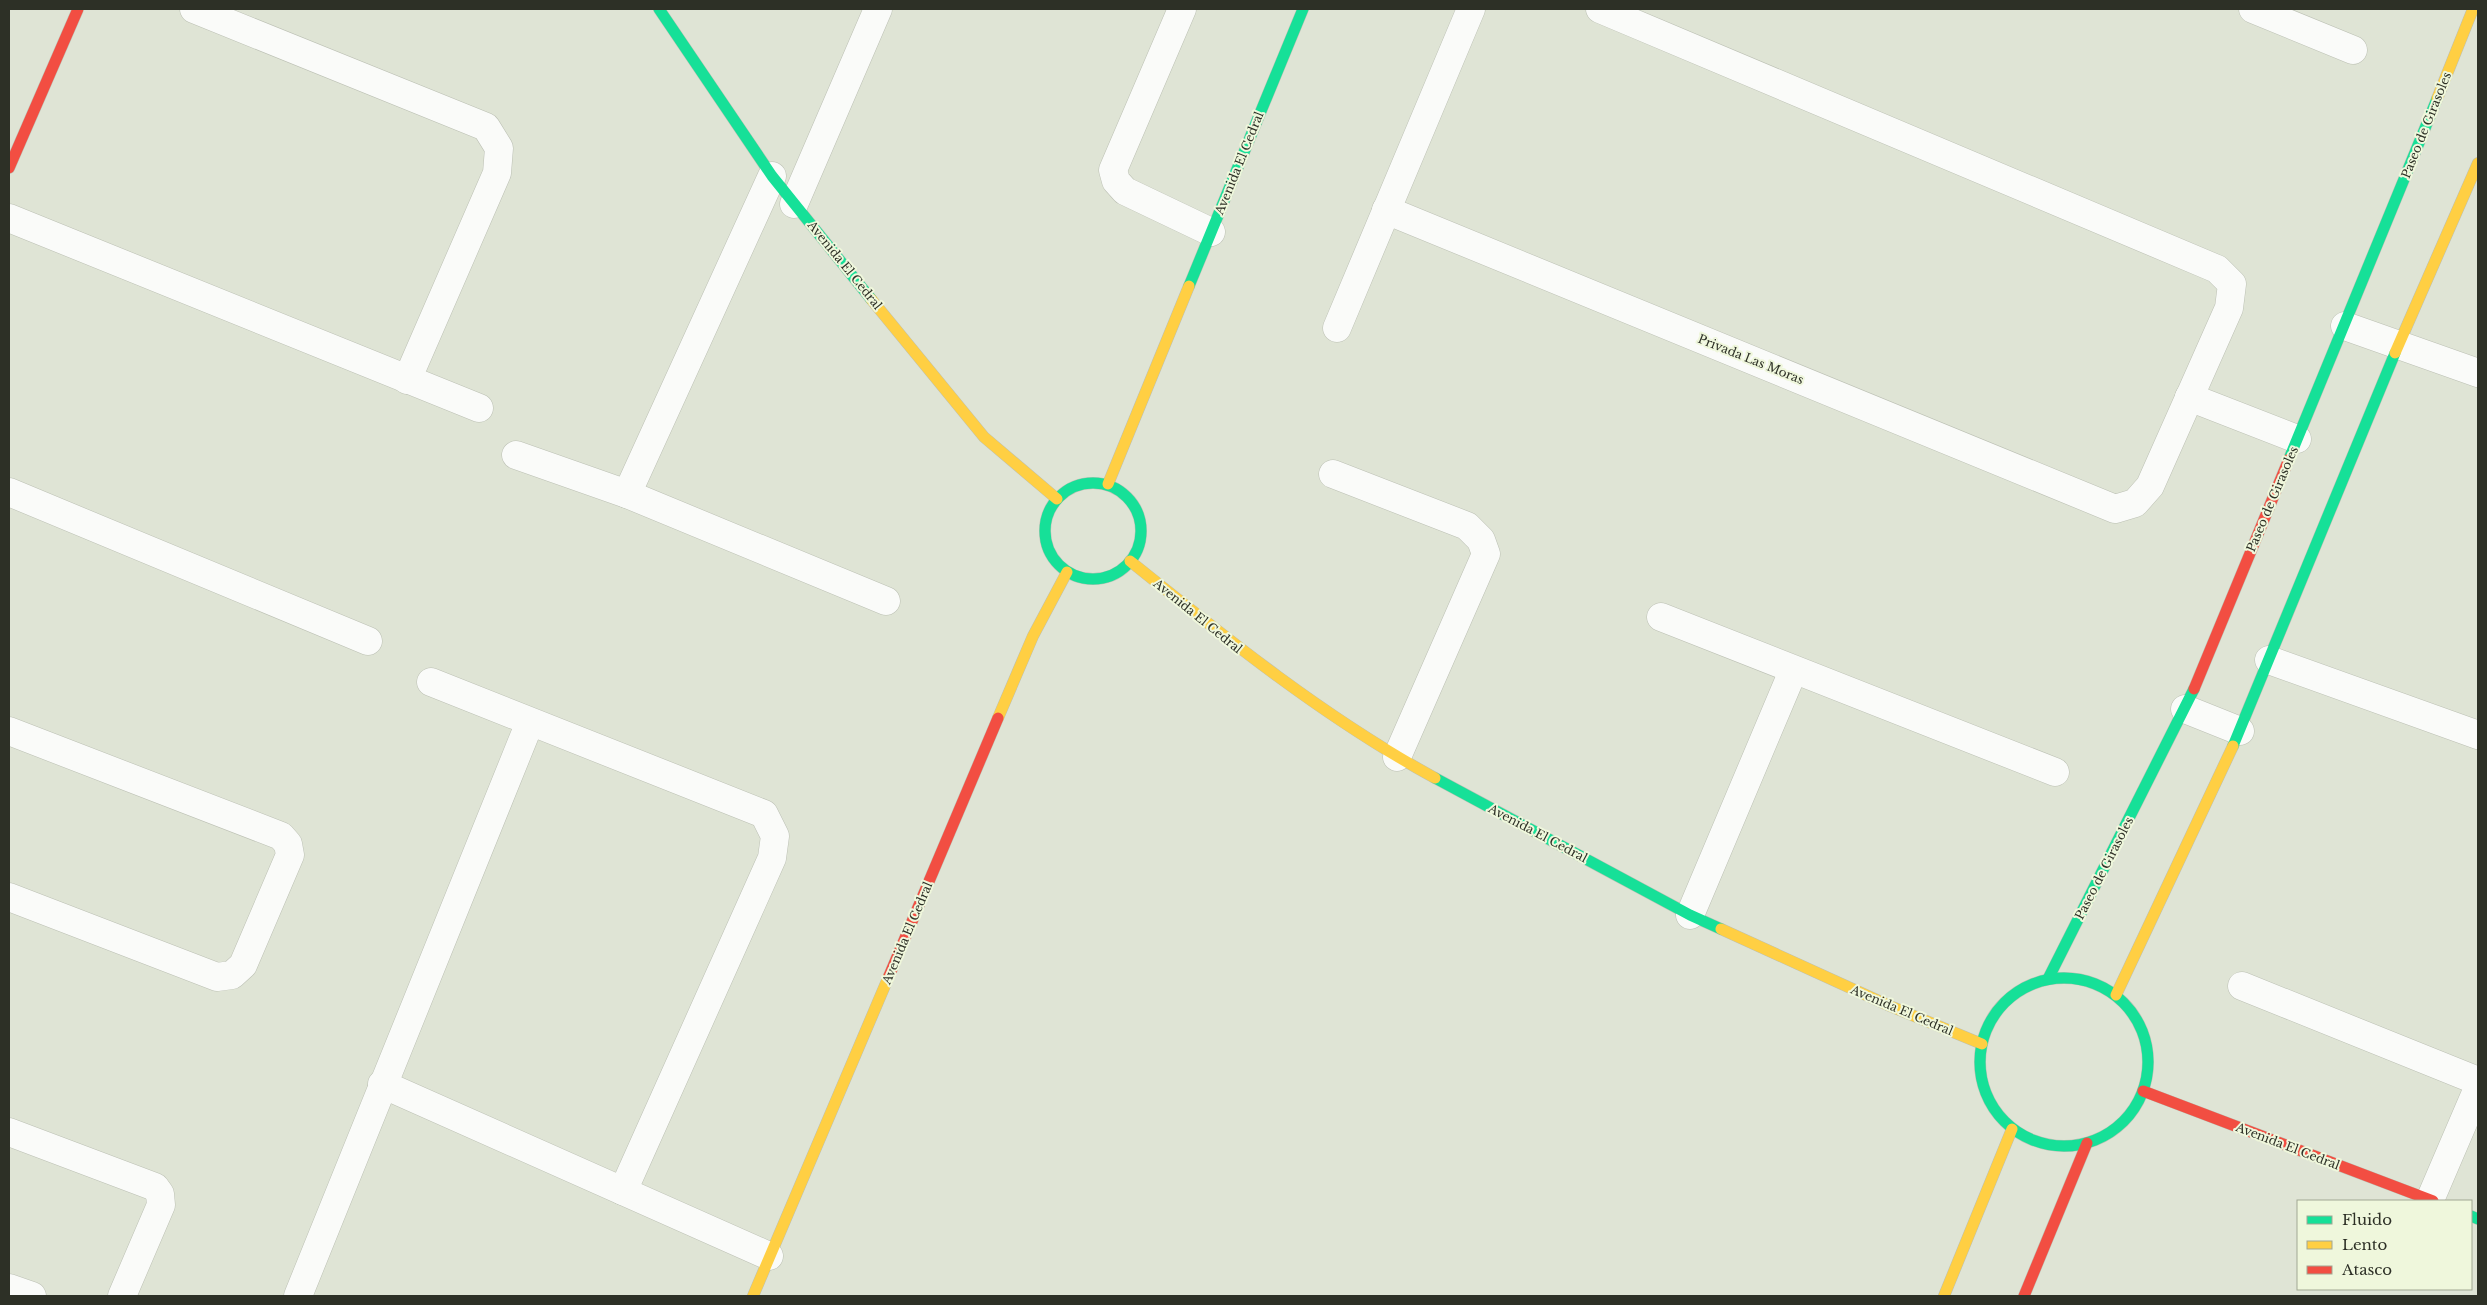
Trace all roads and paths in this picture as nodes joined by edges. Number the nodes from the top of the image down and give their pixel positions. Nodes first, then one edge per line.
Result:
1 (78, 9) edge
2 (194, 9) edge
3 (659, 9) edge
4 (878, 9) edge
5 (1182, 9) edge
6 (1303, 9) edge
7 (1471, 9) edge
8 (1600, 9) edge
9 (2253, 9) edge
10 (2473, 9) edge
11 (2352, 50) dead end
12 (2478, 163) edge
13 (9, 168) edge
14 (772, 176) junction
15 (794, 204) junction
16 (1386, 210) junction
17 (9, 218) edge
18 (1211, 232) junction
19 (2345, 326) junction
20 (1337, 328) dead end
21 (2399, 343) junction
22 (2478, 373) edge
23 (407, 380) junction
24 (2190, 396) junction
25 (479, 408) dead end
26 (2297, 440) junction
27 (516, 455) dead end
28 (1333, 474) dead end
29 (1108, 484) junction
30 (9, 492) edge
31 (627, 494) junction
32 (1057, 499) junction
33 (1130, 562) junction
34 (1067, 572) junction
35 (886, 600) dead end
36 (1661, 617) dead end
37 (368, 641) dead end
38 (2269, 660) junction
39 (1794, 671) junction
40 (432, 682) dead end
41 (2185, 709) junction
42 (530, 722) junction
43 (9, 731) edge
44 (2240, 732) junction
45 (2478, 735) edge
46 (1397, 757) junction
47 (2055, 772) dead end
48 (9, 897) edge
49 (1690, 914) junction
50 (2048, 979) junction
51 (2242, 986) dead end
52 (2116, 995) junction
53 (1982, 1044) junction
54 (2478, 1081) edge
55 (382, 1084) junction
56 (2478, 1088) edge
57 (2143, 1091) junction
58 (2012, 1129) junction
59 (9, 1132) edge
60 (2087, 1143) junction
61 (623, 1191) junction
62 (2428, 1200) edge
63 (2431, 1200) edge
64 (769, 1256) junction
65 (9, 1288) edge
66 (32, 1296) edge
67 (122, 1296) edge
68 (298, 1296) edge
69 (753, 1296) edge
70 (1944, 1296) edge
71 (2024, 1296) edge

1 - 13 street
2 - 23 street
3 - 14 street, Avenida El Cedral
4 - 15 street
5 - 18 street
6 - 18 street, Avenida El Cedral
7 - 16 street
8 - 24 street
9 - 11 street
10 - 19 street, Paseo de Girasoles
12 - 21 street
14 - 15 street, Avenida El Cedral
14 - 31 street
15 - 32 street, Avenida El Cedral
16 - 20 street
16 - 24 street, Privada Las Moras
17 - 23 street
18 - 29 street, Avenida El Cedral
19 - 21 street
19 - 26 street, Paseo de Girasoles
21 - 22 street
21 - 38 street
23 - 25 street
24 - 26 street
26 - 41 street, Paseo de Girasoles
27 - 31 street
28 - 46 street
29 - 32 street
29 - 33 street
30 - 37 street
31 - 35 street
32 - 34 street
33 - 34 street
33 - 46 street, Avenida El Cedral
34 - 64 street, Avenida El Cedral
36 - 39 street
38 - 44 street
38 - 45 street
39 - 47 street
39 - 49 street
40 - 42 street
41 - 44 street
41 - 50 street, Paseo de Girasoles
42 - 55 street
42 - 61 street
43 - 48 street
44 - 52 street
46 - 49 street, Avenida El Cedral
49 - 53 street, Avenida El Cedral
50 - 52 street
50 - 53 street
51 - 54 street
52 - 57 street
53 - 58 street
55 - 61 street
55 - 68 street
56 - 63 street
57 - 60 street
57 - 62 street, Avenida El Cedral
58 - 60 street
58 - 70 street
59 - 67 street
60 - 71 street
61 - 64 street
64 - 69 street, Avenida El Cedral
65 - 66 street

